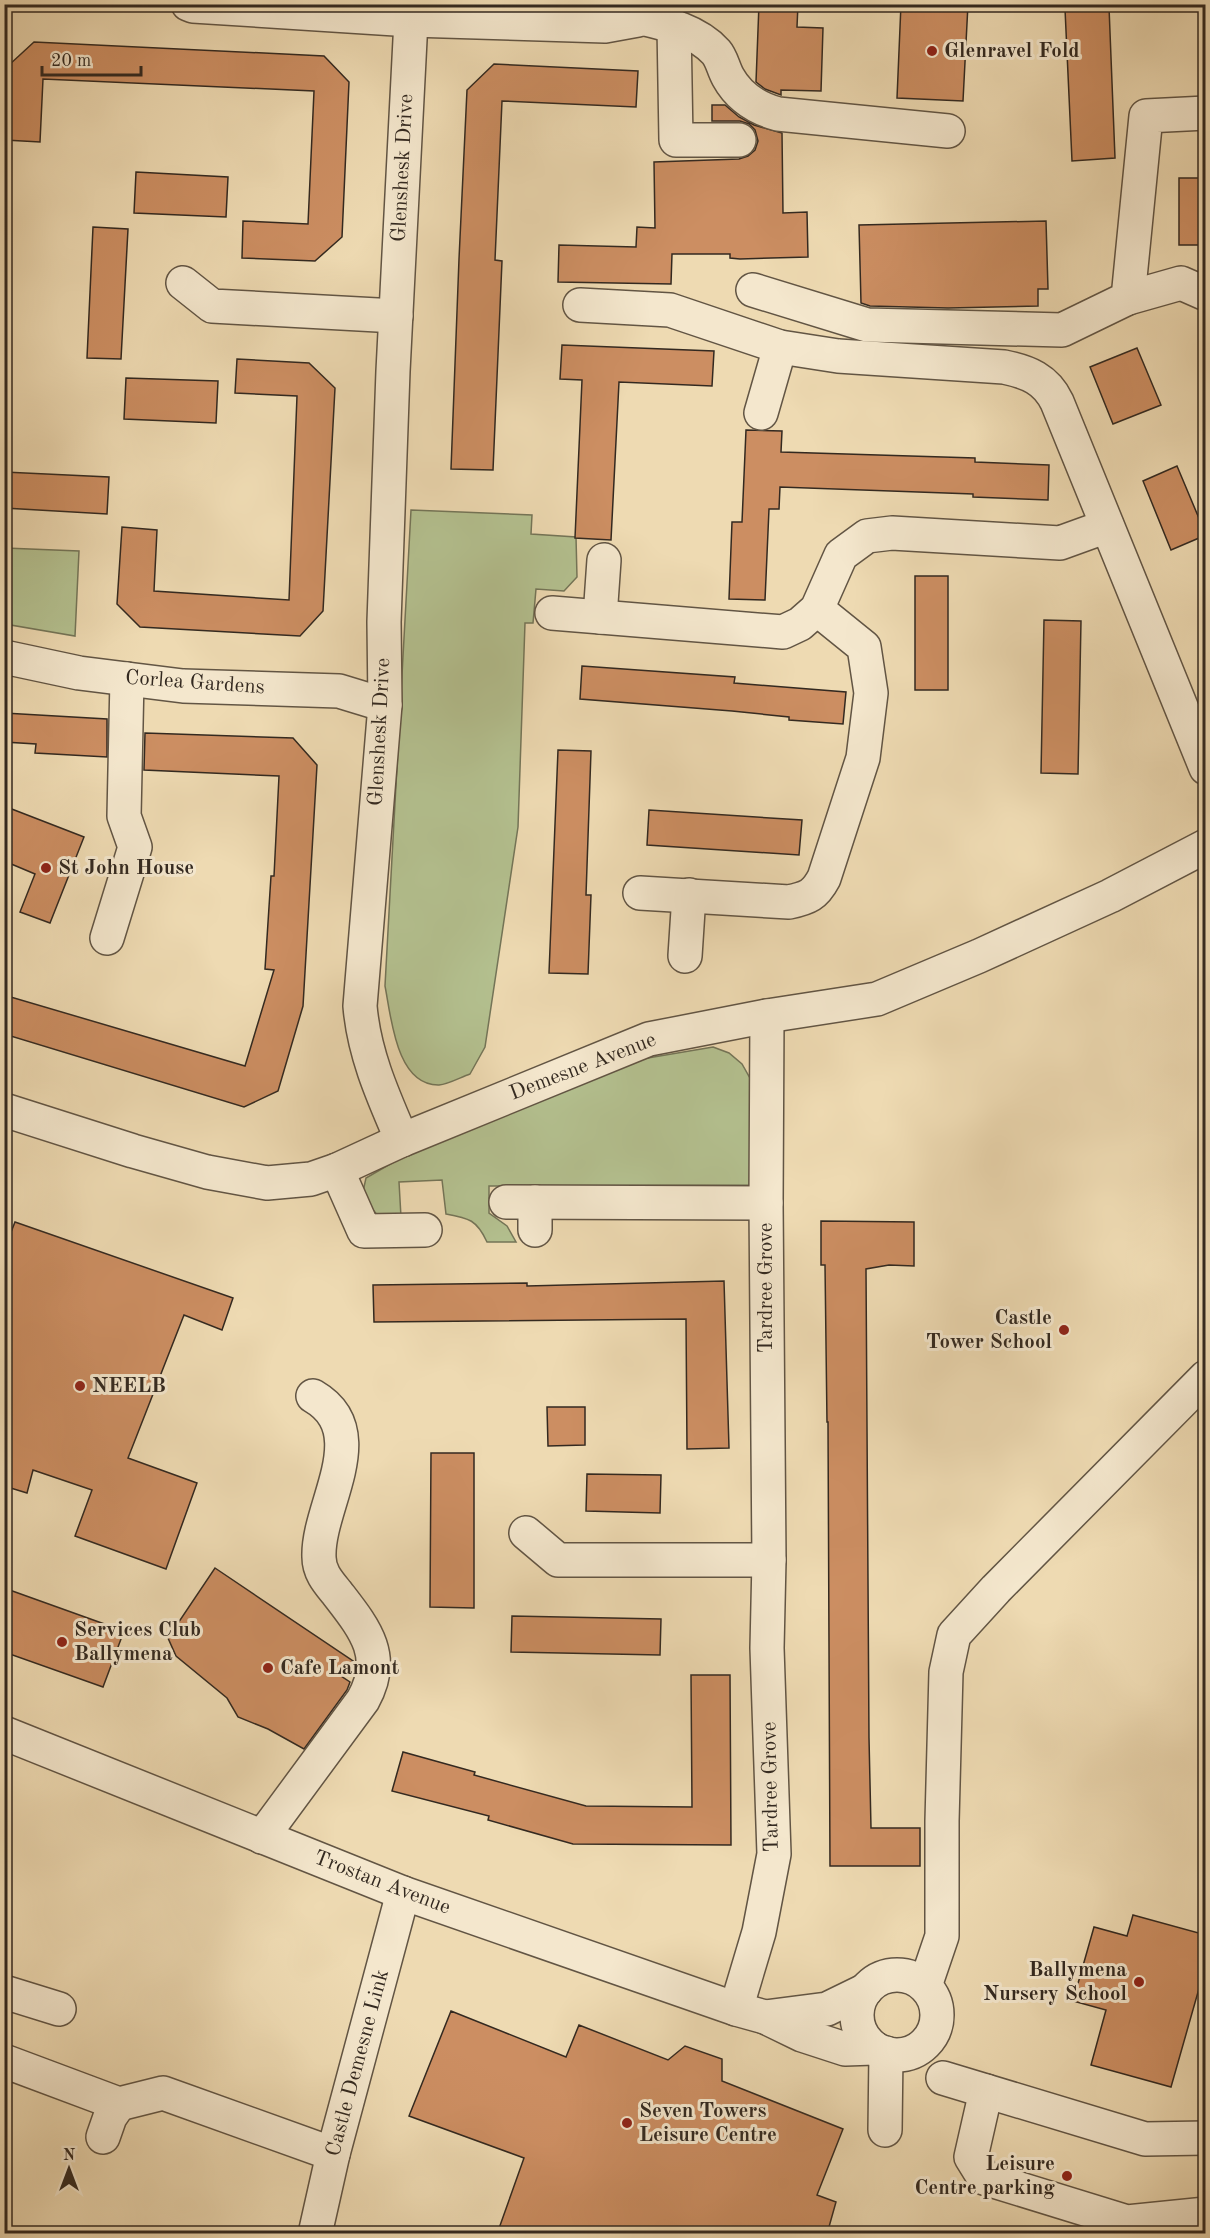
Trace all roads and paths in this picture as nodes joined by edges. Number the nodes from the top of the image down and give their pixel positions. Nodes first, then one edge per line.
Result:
1 (188, 4) edge
2 (244, 7) edge
3 (643, 11) edge
4 (411, 20) junction
5 (675, 26) junction
6 (1206, 113) edge
7 (948, 131) dead end
8 (739, 140) dead end
9 (183, 283) dead end
10 (753, 290) dead end
11 (1206, 294) edge
12 (1128, 298) junction
13 (580, 306) dead end
14 (396, 316) junction
15 (780, 346) junction
16 (761, 412) dead end
17 (1107, 526) junction
18 (604, 560) dead end
19 (817, 609) junction
20 (552, 613) dead end
21 (600, 617) junction
22 (4, 657) edge
23 (127, 679) junction
24 (385, 705) junction
25 (1206, 768) edge
26 (1206, 846) edge
27 (640, 894) dead end
28 (689, 895) junction
29 (106, 938) dead end
30 (685, 956) dead end
31 (767, 1016) junction
32 (4, 1110) edge
33 (402, 1140) junction
34 (337, 1170) junction
35 (766, 1203) junction
36 (526, 1212) dead end
37 (425, 1230) dead end
38 (1206, 1377) edge
39 (313, 1396) dead end
40 (526, 1533) dead end
41 (769, 1560) junction
42 (4, 1733) edge
43 (262, 1837) junction
44 (402, 1893) junction
45 (925, 1986) junction
46 (866, 1990) junction
47 (4, 1992) edge
48 (59, 2009) dead end
49 (750, 2013) junction
50 (891, 2051) junction
51 (4, 2061) edge
52 (983, 2100) junction
53 (119, 2104) junction
54 (885, 2130) dead end
55 (103, 2137) dead end
56 (1206, 2138) edge
57 (333, 2154) junction
58 (1206, 2214) edge
59 (315, 2234) edge

1 - 2 street
2 - 4 street
3 - 4 street
3 - 5 street
4 - 14 street, Glenshesk Drive
5 - 7 street
5 - 8 street
6 - 12 street
9 - 14 street
10 - 12 street
11 - 12 street
13 - 15 street
14 - 24 street, Glenshesk Drive
15 - 16 street
15 - 17 street
17 - 19 street
17 - 25 street
18 - 21 street
19 - 21 street
19 - 28 street
20 - 21 street
22 - 23 street, Corlea Gardens
23 - 24 street, Corlea Gardens
23 - 29 street
24 - 33 street, Glenshesk Drive
26 - 31 street, Demesne Avenue
27 - 28 street
28 - 30 street
31 - 33 street, Demesne Avenue
31 - 35 street, Tardree Grove
32 - 34 street, Demesne Avenue
33 - 34 street, Demesne Avenue
34 - 37 street
35 - 36 street
35 - 41 street, Tardree Grove
38 - 45 street
39 - 43 street
40 - 41 street
41 - 49 street, Tardree Grove
42 - 43 street, Trostan Avenue
43 - 44 street, Trostan Avenue
44 - 49 street, Trostan Avenue
44 - 57 street, Castle Demesne Link
45 - 46 street
45 - 50 street
46 - 49 street, Trostan Avenue
46 - 50 street
47 - 48 street
49 - 50 street, Trostan Avenue
50 - 52 street
50 - 54 street
51 - 53 street
52 - 56 street
52 - 58 street
53 - 55 street
53 - 57 street
57 - 59 street, Castle Demesne Link

